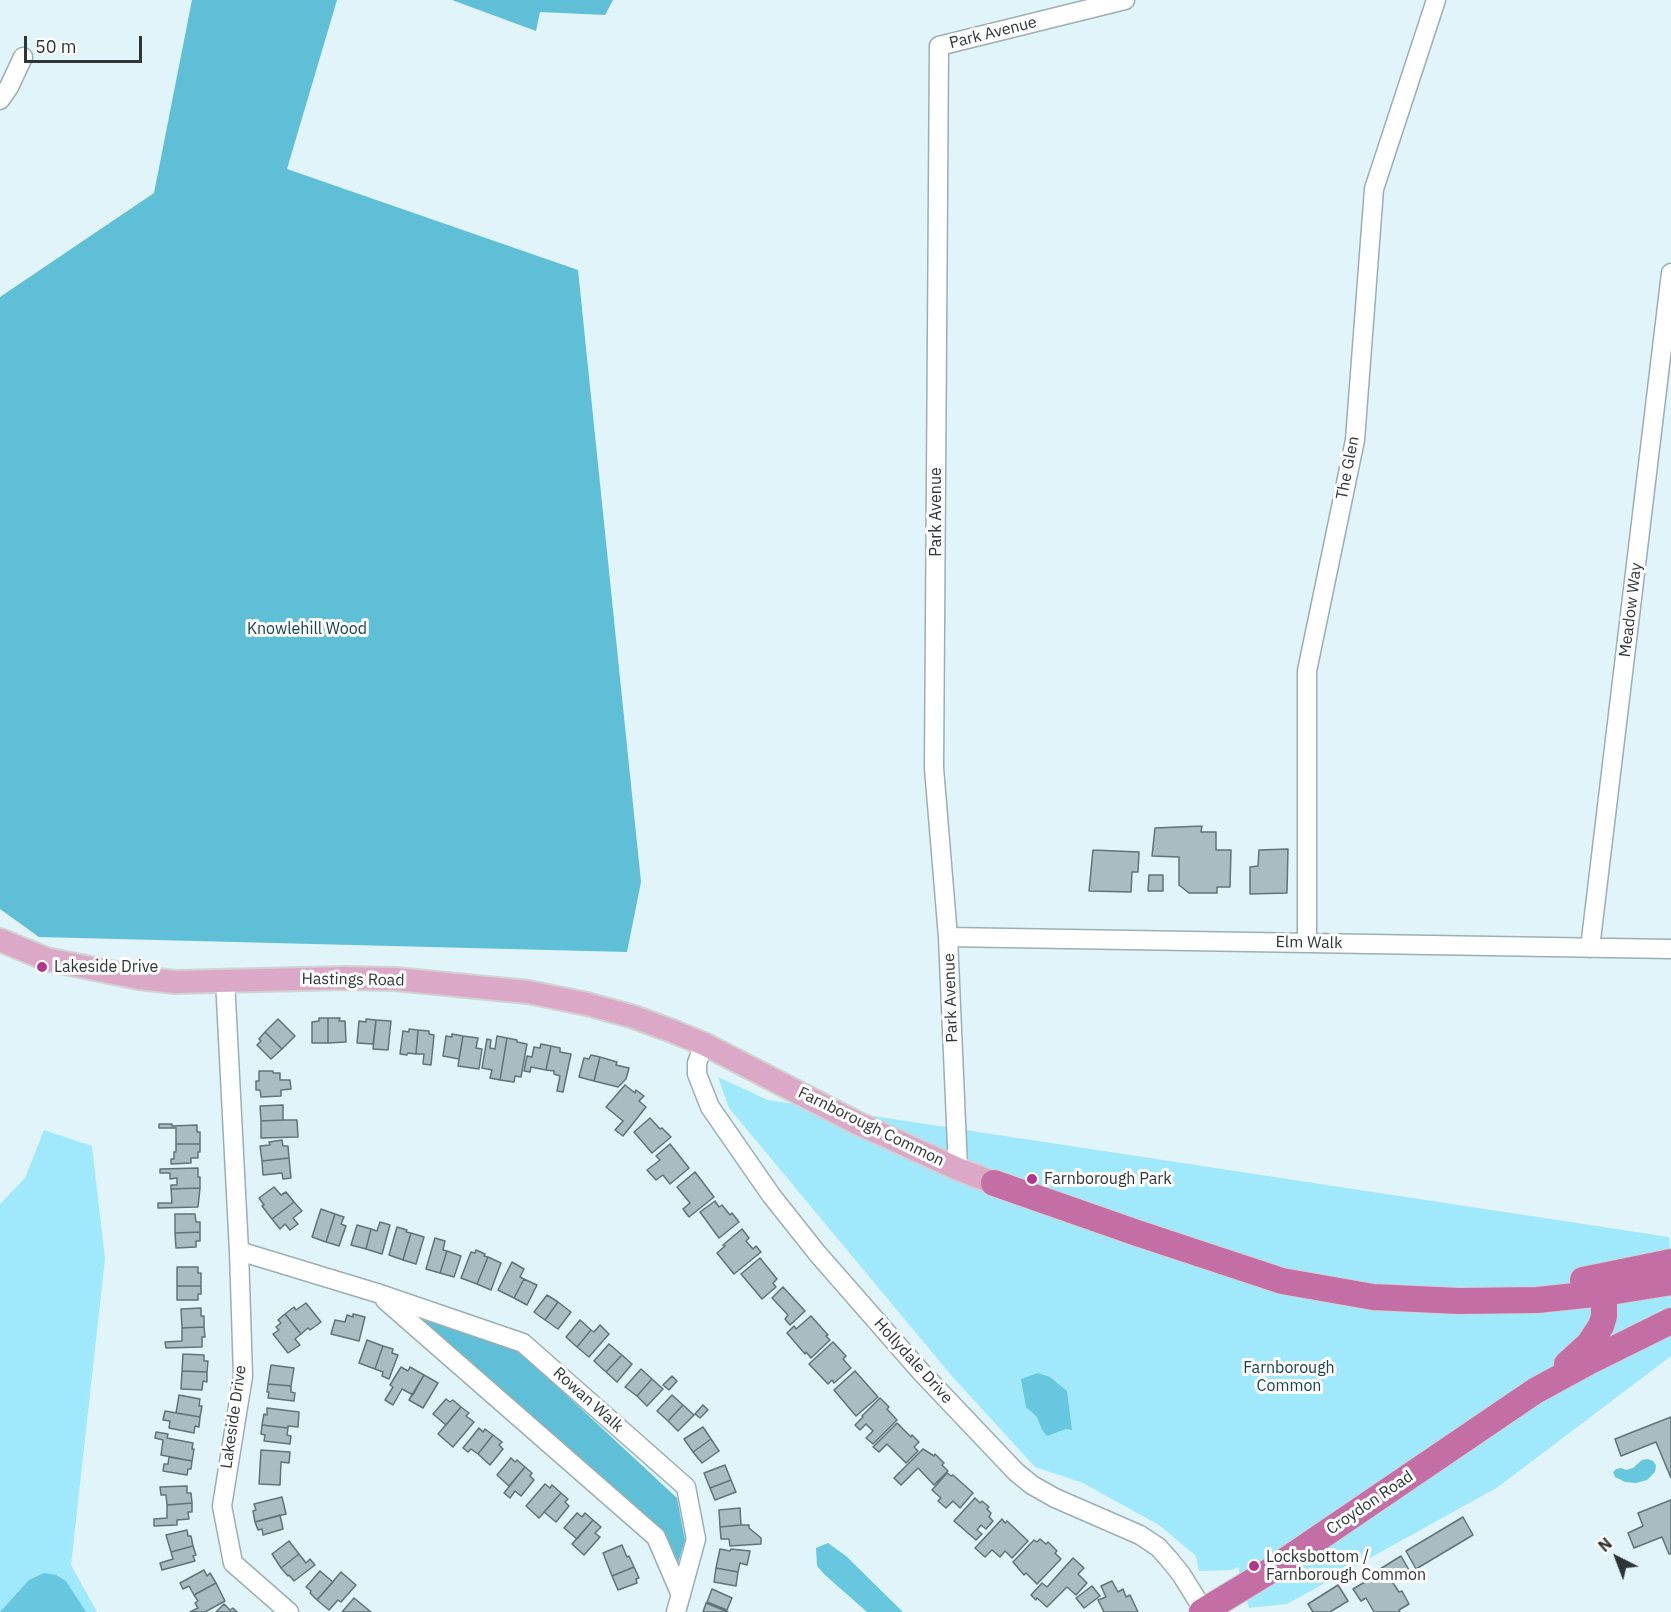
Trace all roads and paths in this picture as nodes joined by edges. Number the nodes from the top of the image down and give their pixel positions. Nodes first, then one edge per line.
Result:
1 (1125, 0) edge
2 (1436, 0) edge
3 (23, 57) dead end
4 (0, 100) edge
5 (1671, 273) edge
6 (948, 937) junction
7 (0, 940) edge
8 (1307, 943) junction
9 (1590, 948) junction
10 (1671, 949) edge
11 (225, 980) junction
12 (704, 1044) junction
13 (958, 1169) junction
14 (994, 1183) joint
15 (239, 1251) junction
16 (1671, 1262) edge
17 (1611, 1282) junction
18 (1671, 1282) edge
19 (377, 1293) junction
20 (1562, 1297) junction
21 (1460, 1301) junction
22 (1671, 1321) edge
23 (1601, 1326) junction
24 (1630, 1341) junction
25 (1581, 1352) junction
26 (1535, 1391) junction
27 (678, 1603) edge
28 (289, 1612) edge
29 (1203, 1612) edge

1 - 6 street, Park Avenue
2 - 8 street, The Glen
3 - 4 street
5 - 9 street, Meadow Way
6 - 8 street, Elm Walk
6 - 13 street, Park Avenue
7 - 11 main road, Hastings Road
8 - 9 street, Elm Walk
9 - 10 street, Elm Walk
11 - 12 main road, Hastings Road
11 - 15 street, Lakeside Drive
12 - 13 main road, Farnborough Common
12 - 29 street, Hollydale Drive
13 - 14 main road, Farnborough Common
14 - 21 highway, Farnborough Common
15 - 19 street, Rowan Walk
15 - 28 street, Lakeside Drive
16 - 17 highway, Farnborough Common
17 - 18 highway, Farnborough Common
17 - 20 highway, Farnborough Common
17 - 21 highway, Farnborough Common
17 - 23 highway
19 - 27 street, Rowan Walk
19 - 27 street, Rowan Walk
20 - 21 highway, Farnborough Common
20 - 25 highway
22 - 24 highway, Croydon Road
23 - 24 highway
23 - 25 highway, Croydon Road
24 - 26 highway, Croydon Road
25 - 26 highway, Croydon Road
26 - 29 highway, Croydon Road

